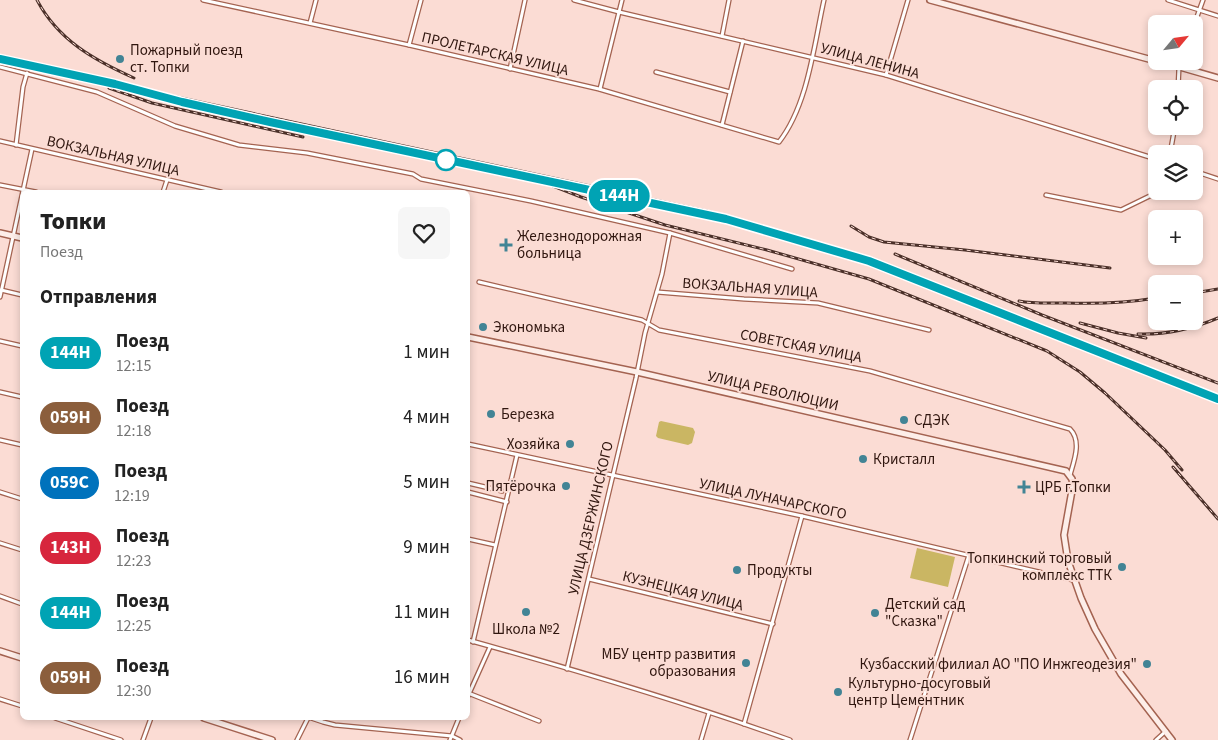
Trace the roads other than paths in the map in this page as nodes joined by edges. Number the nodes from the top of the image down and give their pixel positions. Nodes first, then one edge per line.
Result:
1 (203, 0) edge
2 (316, 0) edge
3 (421, 0) edge
4 (526, 0) edge
5 (574, 0) edge
6 (622, 0) edge
7 (729, 0) edge
8 (824, 0) edge
9 (908, 0) edge
10 (930, 0) edge
11 (1168, 0) edge
12 (1180, 0) edge
13 (1203, 0) edge
14 (1184, 5) junction
15 (1199, 10) junction
16 (619, 12) junction
17 (1197, 15) edge
18 (1218, 16) edge
19 (310, 23) junction
20 (722, 36) junction
21 (743, 41) junction
22 (410, 45) junction
23 (811, 56) junction
24 (1148, 59) edge
25 (0, 67) edge
26 (510, 69) junction
27 (1196, 70) edge
28 (656, 72) dead end
29 (27, 73) junction
30 (886, 75) junction
31 (1218, 78) edge
32 (600, 89) junction
33 (730, 92) junction
34 (722, 126) junction
35 (0, 142) edge
36 (16, 145) junction
37 (32, 149) junction
38 (1148, 157) edge
39 (1203, 174) edge
40 (1218, 179) edge
41 (167, 180) junction
42 (0, 185) edge
43 (23, 190) joint
44 (164, 190) edge
45 (212, 190) edge
46 (1046, 195) dead end
47 (1148, 197) edge
48 (20, 204) edge
49 (0, 233) edge
50 (670, 233) junction
51 (13, 236) junction
52 (20, 238) edge
53 (792, 269) dead end
54 (479, 282) dead end
55 (1, 290) edge
56 (657, 292) junction
57 (20, 295) edge
58 (0, 297) edge
59 (647, 324) junction
60 (928, 330) dead end
61 (470, 337) edge
62 (0, 341) edge
63 (20, 346) edge
64 (637, 372) junction
65 (0, 392) edge
66 (20, 397) edge
67 (0, 440) edge
68 (470, 444) edge
69 (20, 445) edge
70 (517, 455) junction
71 (612, 475) junction
72 (1070, 476) junction
73 (470, 483) edge
74 (502, 491) dead end
75 (0, 492) edge
76 (470, 493) edge
77 (20, 498) edge
78 (507, 502) junction
79 (802, 516) junction
80 (470, 539) edge
81 (0, 543) edge
82 (495, 545) junction
83 (20, 549) edge
84 (969, 555) junction
85 (588, 579) junction
86 (1074, 580) junction
87 (0, 596) edge
88 (20, 603) edge
89 (773, 624) junction
90 (470, 641) edge
91 (473, 642) junction
92 (490, 647) junction
93 (0, 651) edge
94 (20, 657) edge
95 (567, 669) junction
96 (470, 690) edge
97 (470, 695) edge
98 (0, 699) edge
99 (20, 705) edge
100 (709, 713) junction
101 (61, 720) edge
102 (150, 720) edge
103 (210, 720) edge
104 (308, 720) edge
105 (316, 720) edge
106 (458, 720) edge
107 (539, 721) dead end
108 (744, 724) junction
109 (1166, 731) junction
110 (452, 736) junction
111 (121, 740) edge
112 (143, 740) edge
113 (272, 740) edge
114 (297, 740) edge
115 (450, 740) edge
116 (460, 740) edge
117 (701, 740) edge
118 (790, 740) edge
119 (910, 740) edge
120 (1156, 740) edge
121 (1172, 740) edge

1 - 19 street, ПРОЛЕТАРСКАЯ УЛИЦА
2 - 19 street
3 - 22 street
4 - 26 street
5 - 16 street, УЛИЦА ЛЕНИНА
6 - 16 street
7 - 20 street
8 - 23 street
9 - 30 street
10 - 24 street
11 - 14 street
12 - 14 street
13 - 15 street
14 - 15 street
15 - 17 street
15 - 18 street
16 - 20 street, УЛИЦА ЛЕНИНА
16 - 32 street
19 - 22 street, ПРОЛЕТАРСКАЯ УЛИЦА
20 - 21 street, УЛИЦА ЛЕНИНА
21 - 23 street, УЛИЦА ЛЕНИНА
21 - 33 street
22 - 26 street, ПРОЛЕТАРСКАЯ УЛИЦА
23 - 30 street, УЛИЦА ЛЕНИНА
23 - 34 street, ПРОЛЕТАРСКАЯ УЛИЦА
25 - 29 street
26 - 32 street, ПРОЛЕТАРСКАЯ УЛИЦА
27 - 31 street
28 - 33 street
29 - 36 street
29 - 50 street
30 - 38 street, УЛИЦА ЛЕНИНА
32 - 34 street, ПРОЛЕТАРСКАЯ УЛИЦА
33 - 34 street
35 - 36 street, ВОКЗАЛЬНАЯ УЛИЦА
36 - 37 street, ВОКЗАЛЬНАЯ УЛИЦА
37 - 41 street, ВОКЗАЛЬНАЯ УЛИЦА
37 - 43 street
39 - 40 street
41 - 44 street
41 - 45 street, ВОКЗАЛЬНАЯ УЛИЦА
42 - 43 street
46 - 47 street
48 - 51 street
49 - 51 street
50 - 53 street
50 - 56 street, УЛИЦА ДЗЕРЖИНСКОГО
51 - 52 street
51 - 55 street
54 - 59 street, СОВЕТСКАЯ УЛИЦА
55 - 57 street
55 - 58 street
56 - 59 street, УЛИЦА ДЗЕРЖИНСКОГО
56 - 60 street, ВОКЗАЛЬНАЯ УЛИЦА
59 - 64 street, УЛИЦА ДЗЕРЖИНСКОГО
59 - 72 street, СОВЕТСКАЯ УЛИЦА
61 - 64 street, УЛИЦА РЕВОЛЮЦИИ
62 - 63 street
64 - 71 street, УЛИЦА ДЗЕРЖИНСКОГО
64 - 72 street, УЛИЦА РЕВОЛЮЦИИ
65 - 66 street
67 - 69 street
68 - 70 street, УЛИЦА ЛУНАЧАРСКОГО
70 - 71 street, УЛИЦА ЛУНАЧАРСКОГО
70 - 78 street
71 - 79 street, УЛИЦА ЛУНАЧАРСКОГО
71 - 85 street, УЛИЦА ДЗЕРЖИНСКОГО
72 - 86 street
73 - 74 street
75 - 77 street
76 - 78 street
78 - 82 street
79 - 84 street, УЛИЦА ЛУНАЧАРСКОГО
79 - 89 street
80 - 82 street
81 - 83 street
82 - 91 street
84 - 86 street, УЛИЦА ЛУНАЧАРСКОГО
84 - 119 street
85 - 89 street, КУЗНЕЦКАЯ УЛИЦА
85 - 95 street, УЛИЦА ДЗЕРЖИНСКОГО
86 - 109 street
87 - 88 street
89 - 108 street
90 - 91 street
91 - 92 street
92 - 95 street
92 - 96 street
93 - 94 street
95 - 100 street
97 - 107 street
98 - 99 street
100 - 108 street
100 - 117 street
101 - 111 street
102 - 112 street
103 - 113 street
104 - 114 street
105 - 110 street
106 - 110 street
108 - 118 street
109 - 120 street
109 - 121 street
110 - 115 street
110 - 116 street

